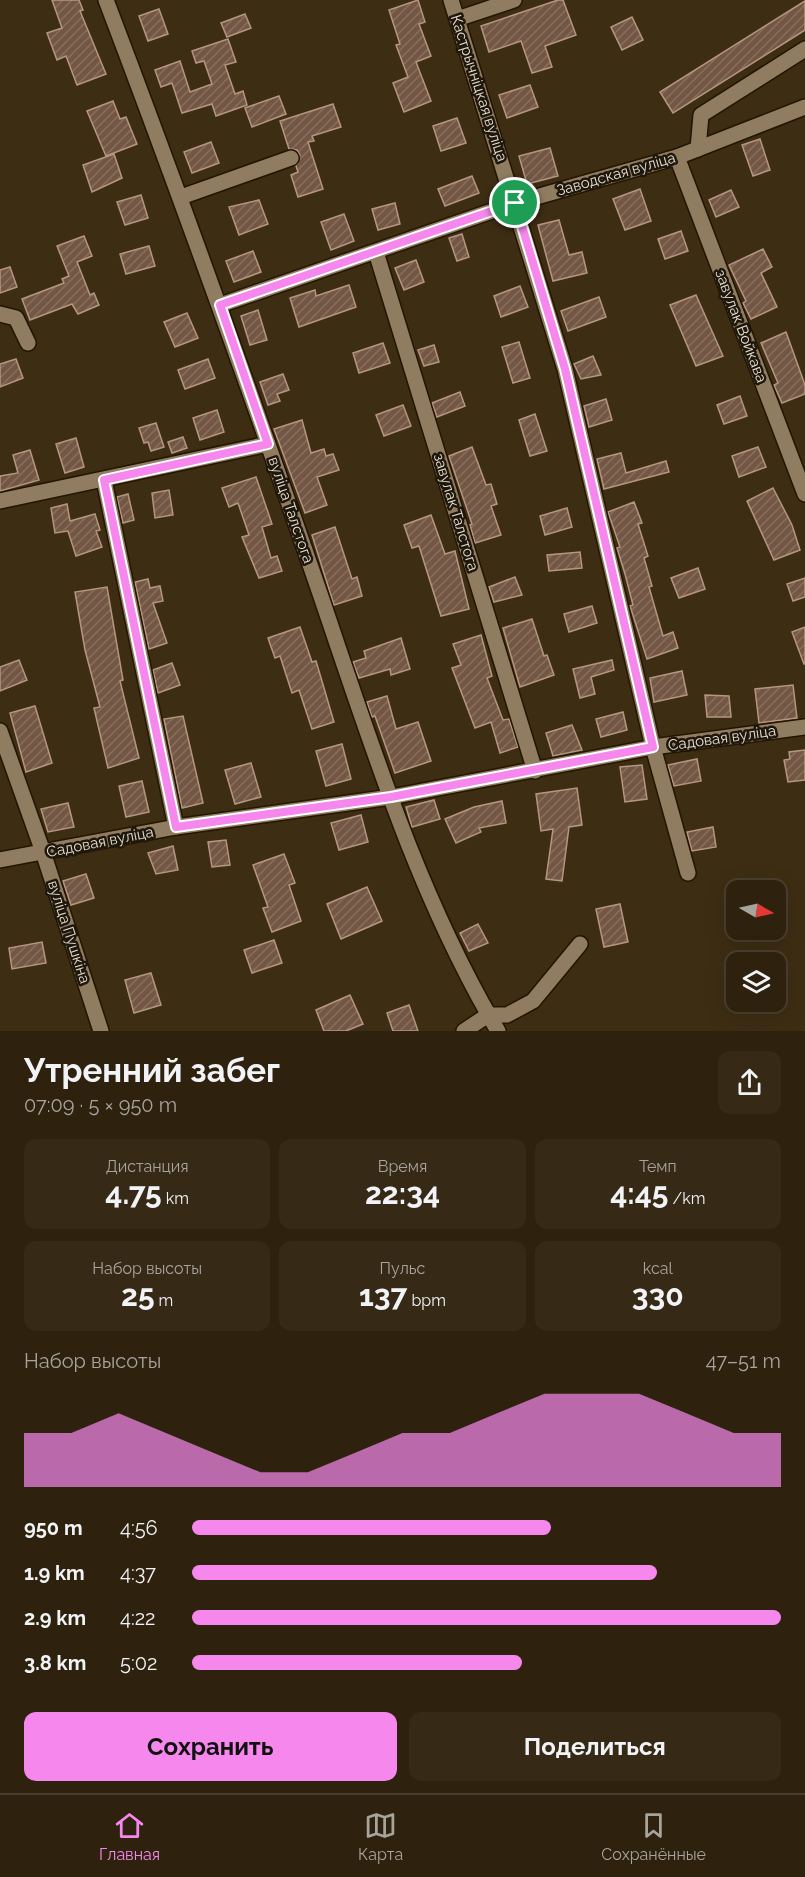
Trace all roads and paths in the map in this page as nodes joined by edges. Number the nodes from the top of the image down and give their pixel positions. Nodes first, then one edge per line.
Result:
1 (106, 0) edge
2 (451, 0) edge
3 (514, 0) edge
4 (457, 19) junction
5 (805, 49) edge
6 (805, 107) edge
7 (698, 150) junction
8 (676, 157) junction
9 (291, 158) dead end
10 (181, 197) junction
11 (515, 203) junction
12 (376, 252) junction
13 (220, 305) junction
14 (0, 314) edge
15 (28, 343) dead end
16 (268, 444) junction
17 (104, 480) junction
18 (805, 494) edge
19 (0, 501) edge
20 (805, 727) edge
21 (0, 731) edge
22 (653, 747) junction
23 (535, 771) junction
24 (391, 797) junction
25 (176, 827) junction
26 (44, 852) junction
27 (0, 860) edge
28 (688, 873) dead end
29 (580, 944) dead end
30 (488, 1015) junction
31 (101, 1031) edge
32 (464, 1031) edge
33 (498, 1031) edge

1 - 10 street, вуліца Талстога
2 - 4 street, Кастрычніцкая вуліца
3 - 4 street
4 - 11 street, Кастрычніцкая вуліца
5 - 7 street
6 - 7 street, Заводская вуліца
7 - 8 street, Заводская вуліца
8 - 11 street, Заводская вуліца
8 - 18 street, завулак Войкава
9 - 10 street
10 - 13 street, вуліца Талстога
11 - 12 street, Заводская вуліца
11 - 22 street, Кастрычніцкая вуліца
12 - 13 street, Заводская вуліца
12 - 23 street, завулак Талстога
13 - 16 street, вуліца Талстога
14 - 15 street
16 - 17 street
16 - 24 street, вуліца Талстога
17 - 19 street
17 - 25 street
20 - 22 street, Садовая вуліца
21 - 26 street, вуліца Пушкіна
22 - 23 street, Садовая вуліца
22 - 28 street, Кастрычніцкая вуліца
23 - 24 street, Садовая вуліца
24 - 25 street, Садовая вуліца
24 - 30 street, вуліца Талстога
25 - 26 street, Садовая вуліца
26 - 27 street, Садовая вуліца
26 - 31 street, вуліца Пушкіна
29 - 30 street
30 - 32 street
30 - 33 street, вуліца Талстога

